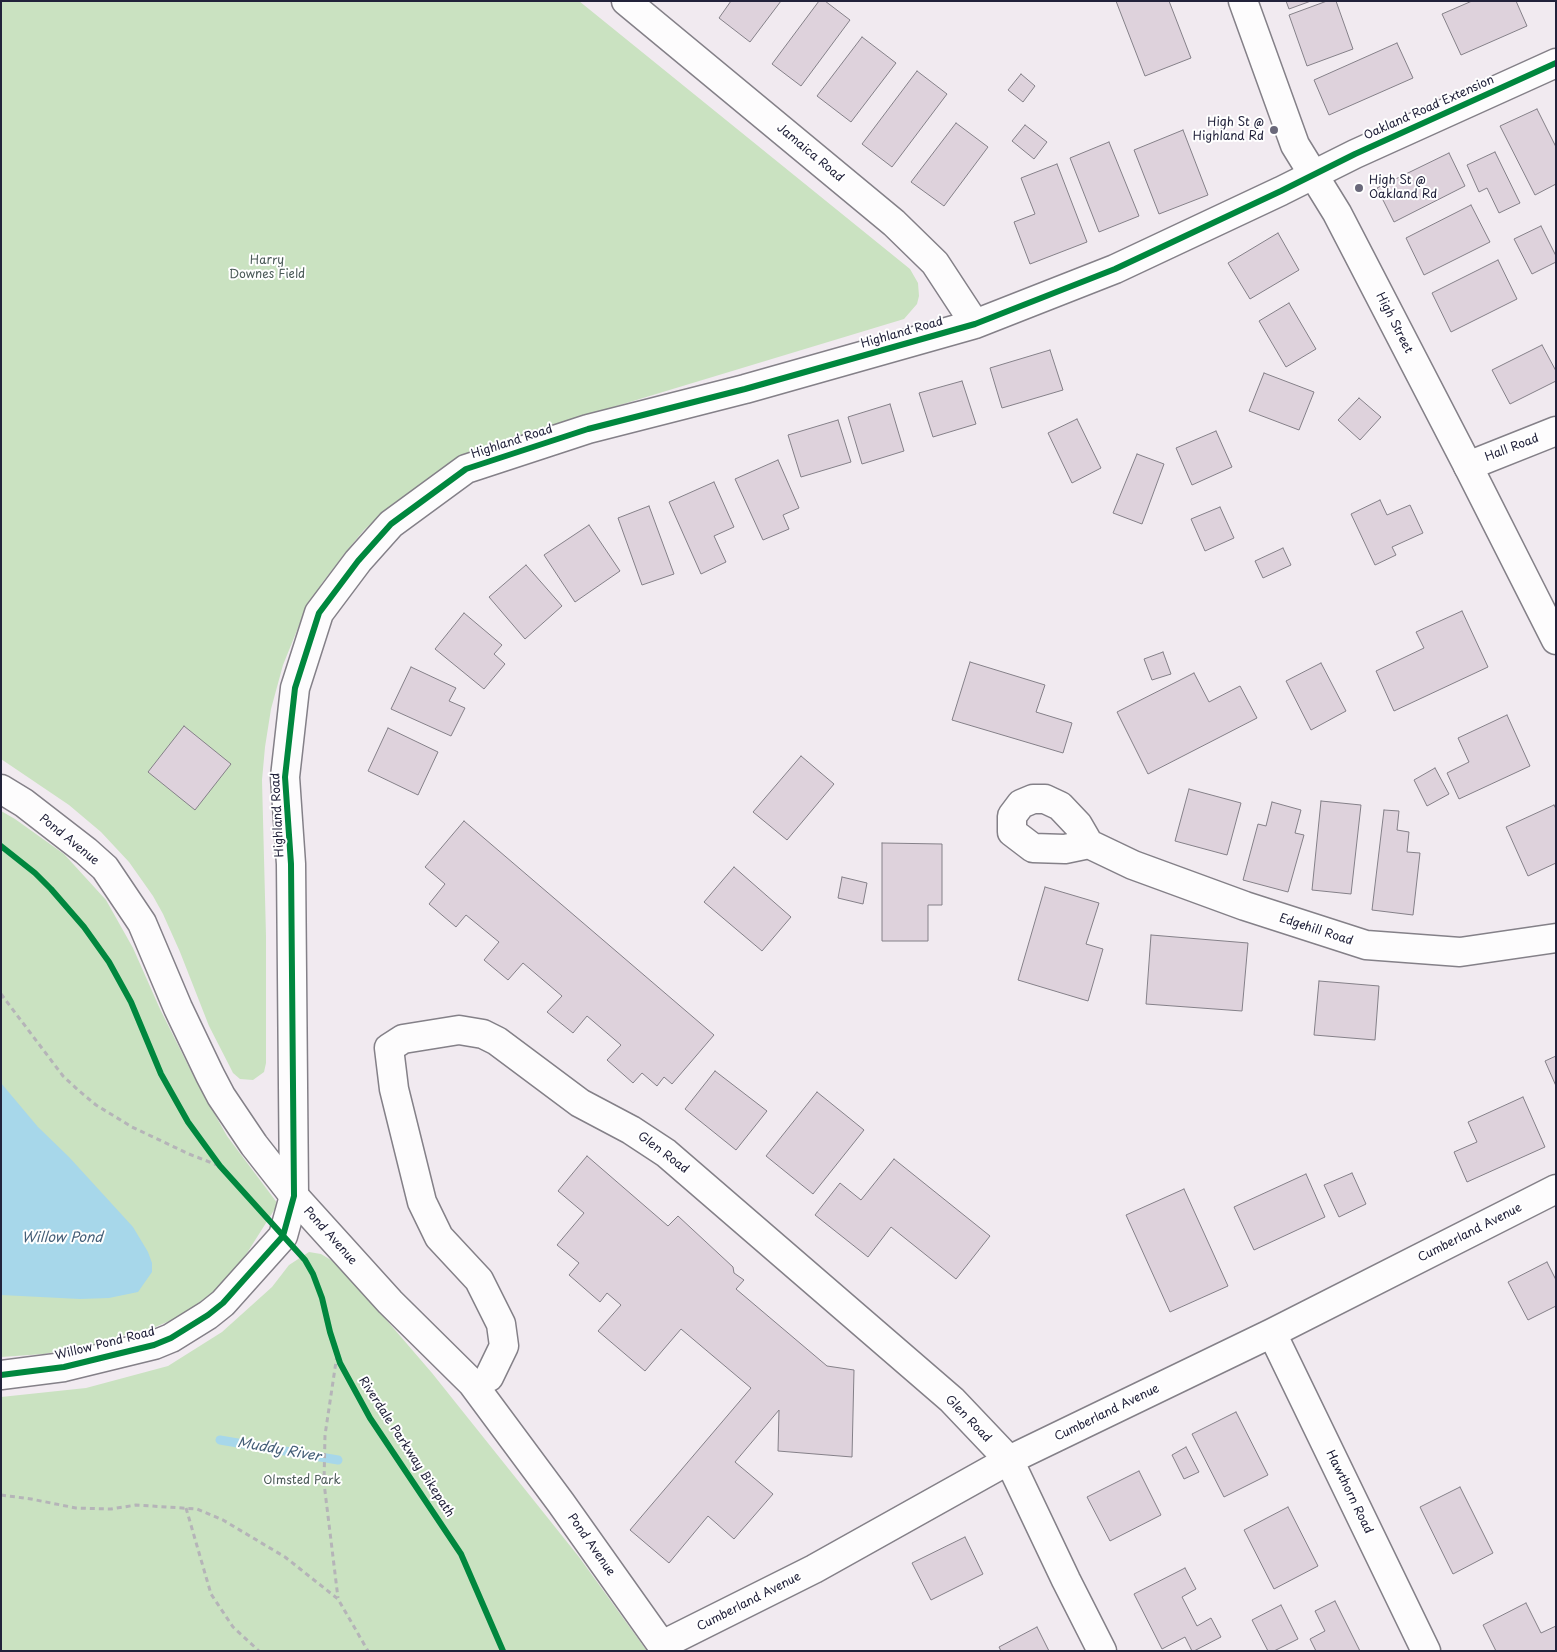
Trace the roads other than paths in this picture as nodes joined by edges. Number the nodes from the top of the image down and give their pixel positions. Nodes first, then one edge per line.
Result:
1 (626, 1) edge
2 (1243, 1) edge
3 (1556, 63) edge
4 (1312, 174) junction
5 (975, 324) junction
6 (1556, 431) edge
7 (1468, 466) junction
8 (1556, 640) edge
9 (1, 789) edge
10 (1089, 844) dead end
11 (1556, 938) edge
12 (1556, 1189) edge
13 (294, 1196) junction
14 (1272, 1333) junction
15 (1, 1375) edge
16 (489, 1377) dead end
17 (1009, 1460) junction
18 (664, 1648) edge
19 (1102, 1651) edge
20 (1426, 1651) edge

1 - 5 street, Jamaica Road
2 - 4 street, High Street
3 - 4 street, Oakland Road Extension
4 - 5 street, Highland Road
4 - 7 street, High Street
5 - 13 street, Highland Road
6 - 7 street, Hall Road
7 - 8 street, High Street
9 - 13 street, Pond Avenue
10 - 11 street, Edgehill Road
12 - 14 street, Cumberland Avenue
13 - 15 street, Willow Pond Road
13 - 18 street, Pond Avenue
14 - 17 street, Cumberland Avenue
14 - 20 street, Hawthorn Road
16 - 17 street, Glen Road
17 - 18 street, Cumberland Avenue
17 - 19 street, Glen Road

